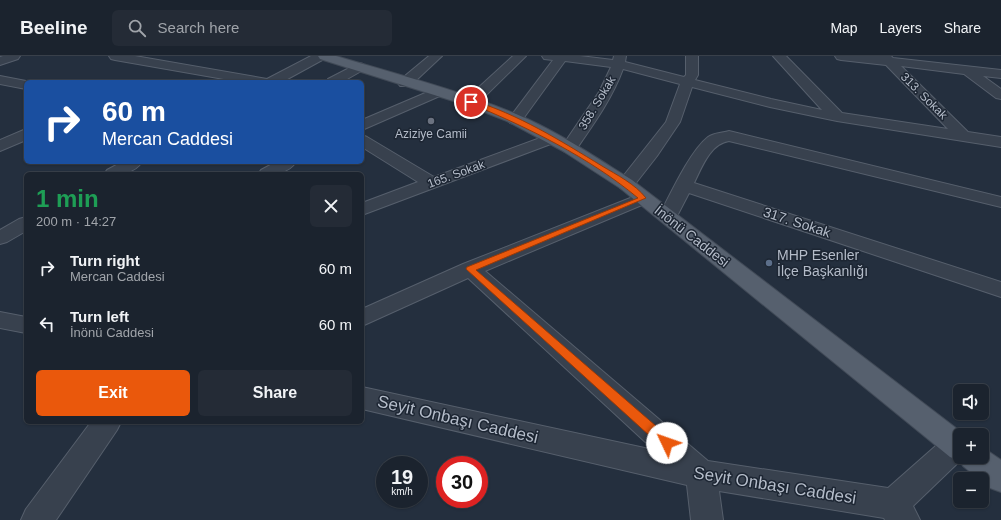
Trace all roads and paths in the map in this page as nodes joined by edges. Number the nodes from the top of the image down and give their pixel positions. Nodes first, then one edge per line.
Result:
1 (14, 56) edge
2 (115, 56) edge
3 (320, 56) edge
4 (324, 56) edge
5 (436, 56) edge
6 (520, 56) edge
7 (692, 56) edge
8 (780, 56) edge
9 (841, 56) edge
10 (950, 56) edge
11 (554, 57) edge
12 (886, 58) edge
13 (620, 60) edge
14 (0, 61) edge
15 (359, 67) junction
16 (966, 70) junction
17 (1001, 74) edge
18 (0, 80) edge
19 (252, 80) edge
20 (276, 80) edge
21 (336, 80) edge
22 (404, 82) junction
23 (687, 82) junction
24 (24, 85) edge
25 (437, 92) junction
26 (1001, 95) edge
27 (471, 102) junction
28 (837, 117) junction
29 (515, 120) junction
30 (364, 125) edge
31 (24, 135) edge
32 (963, 136) junction
33 (551, 139) junction
34 (364, 141) edge
35 (1001, 142) edge
36 (0, 146) edge
37 (569, 148) junction
38 (130, 164) edge
39 (284, 164) edge
40 (116, 172) edge
41 (270, 172) edge
42 (432, 182) junction
43 (626, 184) junction
44 (683, 185) junction
45 (643, 198) junction
46 (1001, 202) edge
47 (364, 208) edge
48 (668, 216) junction
49 (24, 224) edge
50 (0, 238) edge
51 (470, 269) junction
52 (1001, 290) edge
53 (364, 317) edge
54 (0, 320) edge
55 (24, 325) edge
56 (364, 398) edge
57 (106, 424) edge
58 (953, 442) edge
59 (953, 460) edge
60 (982, 464) edge
61 (701, 474) junction
62 (1001, 478) edge
63 (898, 512) edge
64 (37, 520) edge
65 (707, 520) edge

1 - 14 street
2 - 19 street
3 - 20 street
4 - 15 main road, İnönü Caddesi
5 - 22 street
6 - 27 street
7 - 23 street
8 - 28 street
9 - 12 street
10 - 16 street
11 - 13 street
11 - 29 street
12 - 16 street
12 - 32 street, 313. Sokak
13 - 23 street
13 - 37 street, 358. Sokak
15 - 21 street
15 - 22 main road, İnönü Caddesi
16 - 17 street
16 - 26 street
18 - 24 street
22 - 25 main road, İnönü Caddesi
23 - 28 street
23 - 43 street
25 - 27 main road, İnönü Caddesi
25 - 30 street
27 - 29 main road, İnönü Caddesi
28 - 32 street
29 - 33 main road, İnönü Caddesi
31 - 36 street
32 - 35 street
33 - 37 main road, İnönü Caddesi
33 - 42 street, 165. Sokak
34 - 42 street
37 - 43 main road, İnönü Caddesi
38 - 40 street
39 - 41 street
42 - 47 street, 165. Sokak
43 - 45 main road, İnönü Caddesi
44 - 46 street
44 - 48 street
44 - 52 street, 317. Sokak
45 - 48 main road, İnönü Caddesi
45 - 51 street
48 - 58 main road, İnönü Caddesi
49 - 50 street
51 - 53 street
51 - 61 street
54 - 55 street
56 - 61 street, Seyit Onbaşı Caddesi
57 - 64 street
59 - 63 street, Seyit Onbaşı Caddesi
60 - 62 main road, İnönü Caddesi
61 - 63 street, Seyit Onbaşı Caddesi
61 - 65 street

